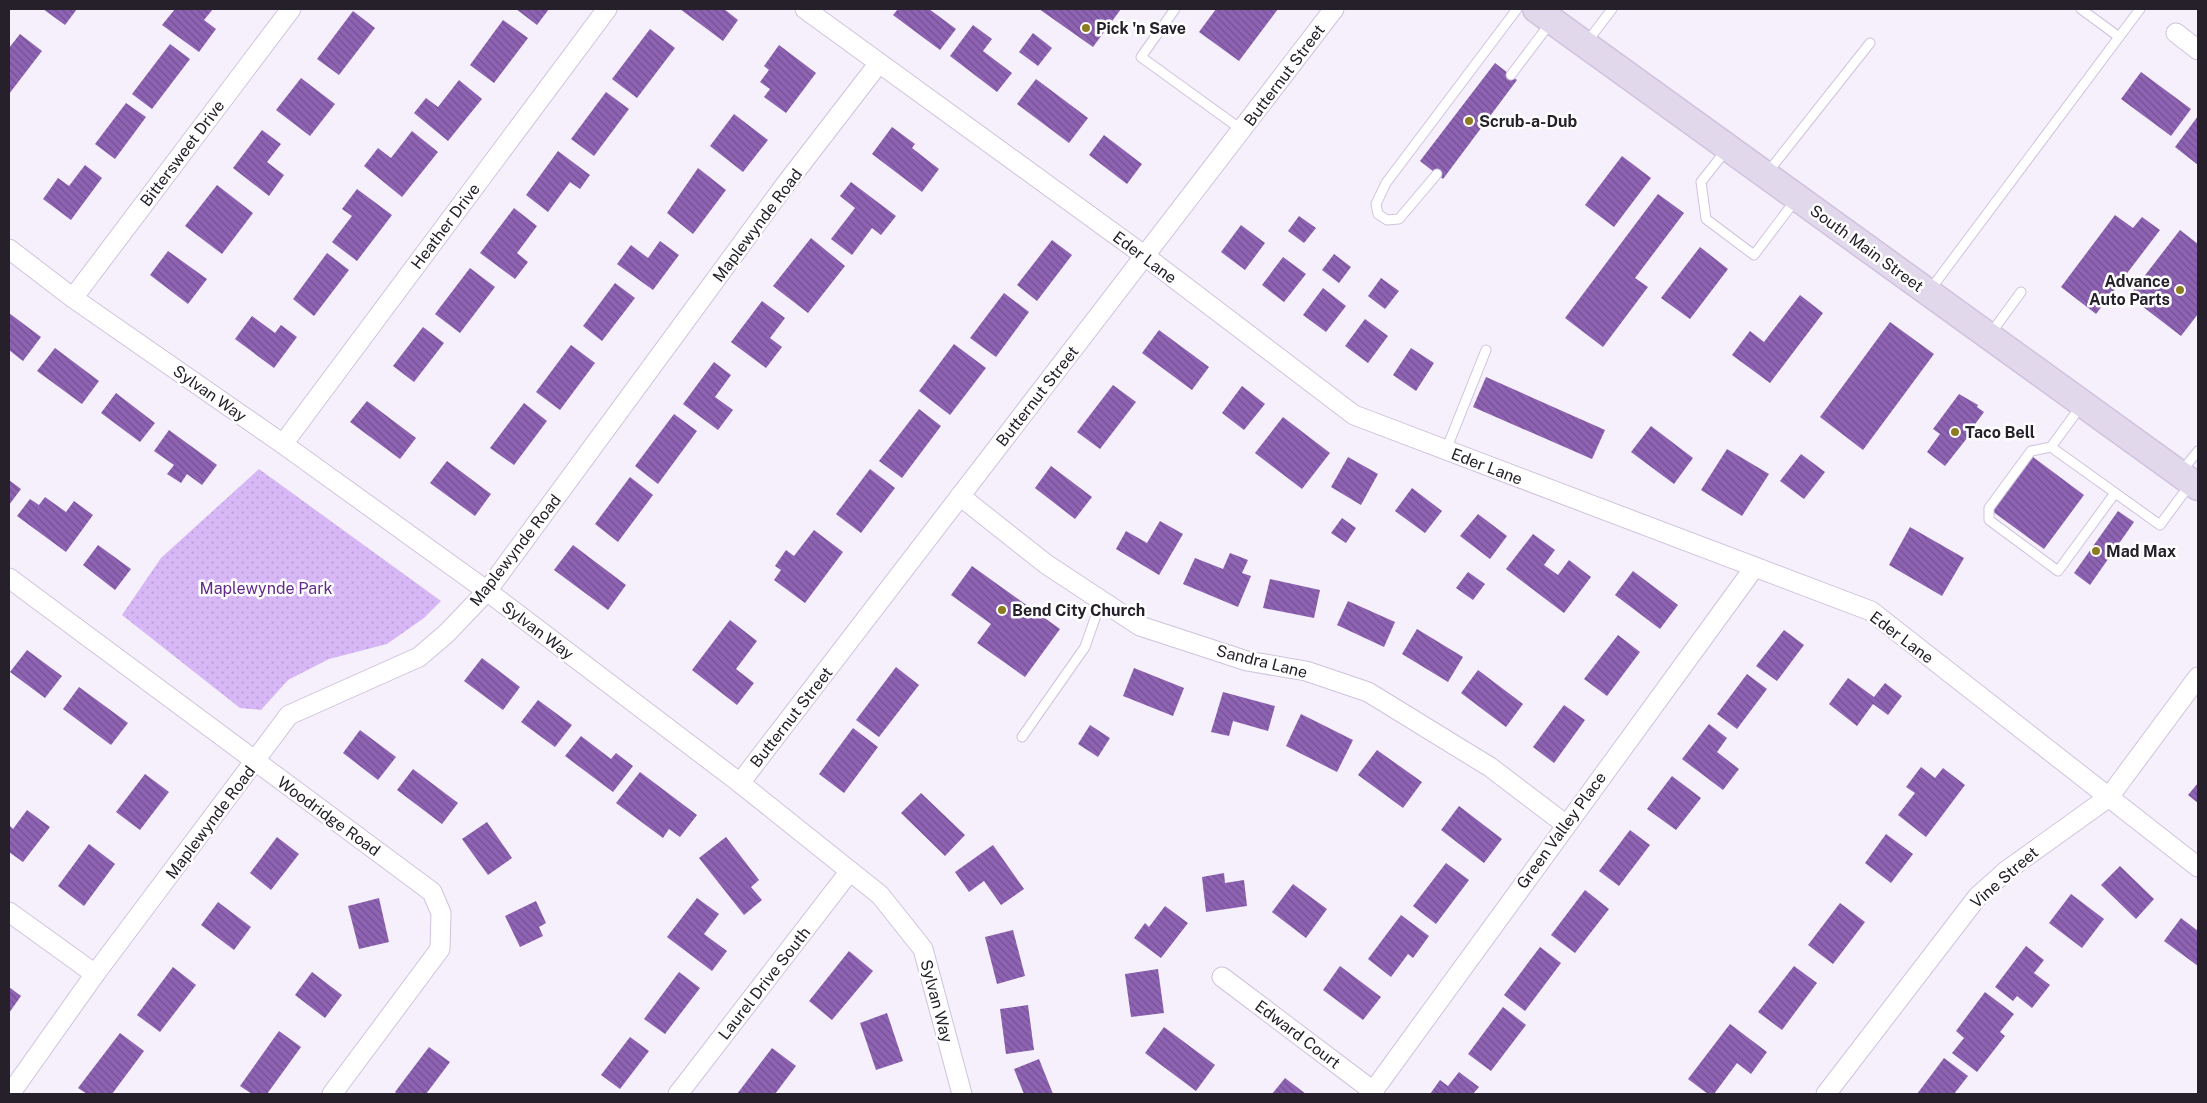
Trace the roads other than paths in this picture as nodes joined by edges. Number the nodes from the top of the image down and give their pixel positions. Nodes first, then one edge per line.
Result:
1 (291, 9) edge
2 (607, 9) edge
3 (805, 9) edge
4 (1175, 9) edge
5 (1334, 9) edge
6 (1612, 9) edge
7 (2080, 9) edge
8 (2140, 9) edge
9 (1536, 11) edge
10 (2176, 33) dead end
11 (2119, 37) junction
12 (1870, 42) dead end
13 (1585, 44) junction
14 (2198, 50) edge
15 (879, 63) junction
16 (1511, 75) dead end
17 (1242, 130) junction
18 (1728, 147) junction
19 (1437, 174) dead end
20 (1766, 175) junction
21 (1797, 198) junction
22 (9, 250) edge
23 (1145, 256) junction
24 (1929, 292) junction
25 (2021, 292) dead end
26 (73, 298) junction
27 (1989, 336) junction
28 (1486, 350) dead end
29 (2083, 403) junction
30 (283, 444) junction
31 (2051, 447) junction
32 (1446, 450) junction
33 (2198, 451) edge
34 (2190, 481) edge
35 (2115, 493) junction
36 (960, 496) junction
37 (1754, 568) junction
38 (9, 578) edge
39 (487, 591) junction
40 (1101, 601) junction
41 (2198, 677) edge
42 (1022, 738) dead end
43 (256, 762) junction
44 (740, 783) junction
45 (2108, 797) junction
46 (1565, 824) junction
47 (2198, 867) edge
48 (850, 871) junction
49 (9, 912) edge
50 (95, 974) junction
51 (1222, 976) dead end
52 (1372, 1093) edge
53 (10, 1094) edge
54 (332, 1094) edge
55 (678, 1094) edge
56 (962, 1094) edge
57 (1826, 1094) edge

1 - 26 street, Bittersweet Drive
2 - 30 street, Heather Drive
3 - 15 street, Eder Lane
4 - 17 lane
5 - 17 street, Butternut Street
6 - 13 lane
7 - 11 lane
8 - 11 lane
9 - 13 main road, South Main Street
9 - 16 lane
9 - 19 lane
10 - 14 street
11 - 24 lane
12 - 20 lane
13 - 18 main road, South Main Street
15 - 23 street, Eder Lane
15 - 39 street, Maplewynde Road
17 - 23 street, Butternut Street
18 - 20 main road, South Main Street
18 - 21 lane
20 - 21 main road, South Main Street
21 - 24 main road, South Main Street
22 - 26 street, Sylvan Way
23 - 32 street, Eder Lane
23 - 36 street, Butternut Street
24 - 27 main road, South Main Street
25 - 27 lane
26 - 30 street, Sylvan Way
27 - 29 main road, South Main Street
28 - 32 lane
29 - 31 lane
29 - 34 main road, South Main Street
30 - 39 street, Sylvan Way
31 - 35 lane
31 - 35 lane
32 - 37 street, Eder Lane
33 - 34 lane
34 - 35 lane
36 - 40 street, Sandra Lane
36 - 44 street, Butternut Street
37 - 45 street, Eder Lane
37 - 46 street, Green Valley Place
38 - 43 street, Woodridge Road
39 - 43 street, Maplewynde Road
39 - 44 street, Sylvan Way
40 - 42 lane
40 - 46 street, Sandra Lane
41 - 45 street, Vine Street
43 - 50 street, Maplewynde Road
43 - 54 street, Woodridge Road
44 - 48 street, Sylvan Way
45 - 47 street, Eder Lane
45 - 57 street, Vine Street
46 - 52 street, Green Valley Place
48 - 55 street, Laurel Drive South
48 - 56 street, Sylvan Way
49 - 50 street
50 - 53 street, Maplewynde Road
51 - 52 street, Edward Court

